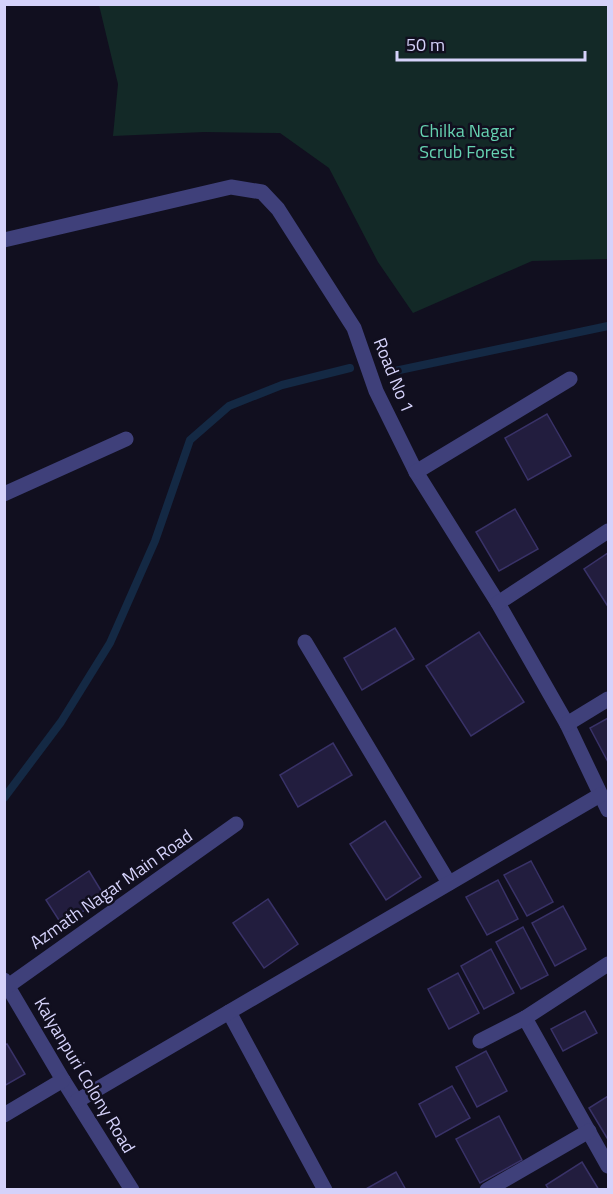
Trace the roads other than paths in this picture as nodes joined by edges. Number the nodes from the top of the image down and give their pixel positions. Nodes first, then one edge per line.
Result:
1 (4, 240) edge
2 (570, 379) dead end
3 (126, 439) dead end
4 (416, 472) junction
5 (4, 494) edge
6 (609, 531) edge
7 (498, 603) junction
8 (305, 642) dead end
9 (609, 699) edge
10 (567, 724) junction
11 (600, 795) junction
12 (609, 810) edge
13 (236, 824) dead end
14 (449, 883) junction
15 (609, 964) edge
16 (6, 983) edge
17 (229, 1012) junction
18 (525, 1018) junction
19 (480, 1041) dead end
20 (63, 1080) junction
21 (77, 1101) junction
22 (4, 1115) edge
23 (589, 1131) junction
24 (609, 1166) edge
25 (132, 1190) edge
26 (325, 1190) edge
27 (486, 1190) edge

1 - 4 street, Road No 1
2 - 4 street
3 - 5 street
4 - 7 street, Road No 1
6 - 7 street
7 - 10 street, Road No 1
8 - 14 street
9 - 10 street
10 - 11 street, Road No 1
11 - 12 street, Road No 1
11 - 14 street
13 - 16 street, Azmath Nagar Main Road
14 - 17 street
15 - 18 street
16 - 20 street, Kalyanpuri Colony Road
17 - 21 street
17 - 26 street
18 - 19 street
18 - 23 street
20 - 21 street, Kalyanpuri Colony Road
20 - 22 street
21 - 25 street, Kalyanpuri Colony Road
23 - 24 street
23 - 27 street

